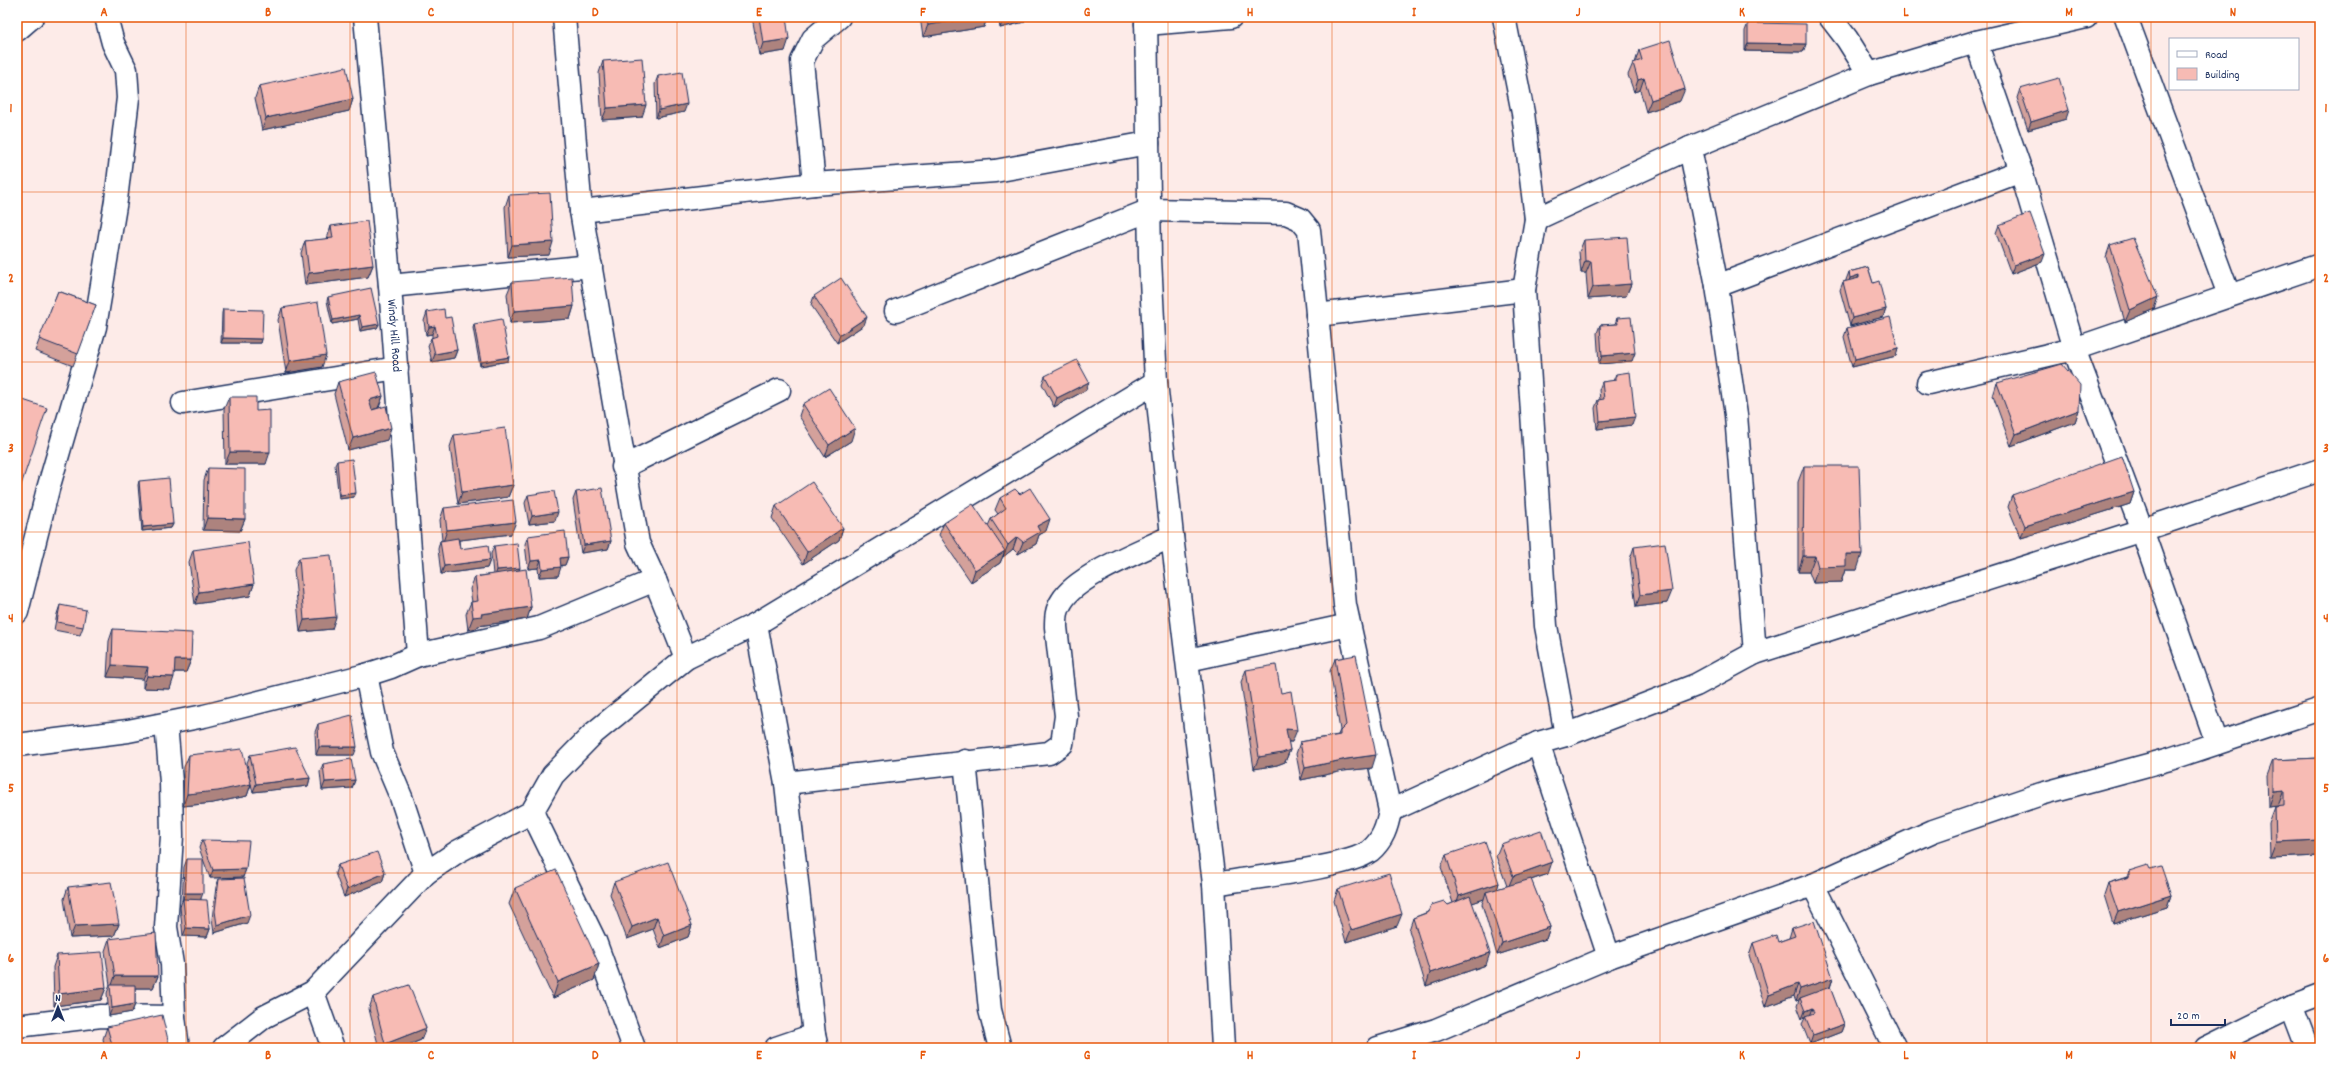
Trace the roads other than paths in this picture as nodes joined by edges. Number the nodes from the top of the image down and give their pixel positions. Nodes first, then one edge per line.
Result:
1 (32, 17) edge
2 (106, 17) edge
3 (365, 17) edge
4 (564, 17) edge
5 (839, 17) edge
6 (1231, 17) edge
7 (1504, 17) edge
8 (1830, 17) edge
9 (2086, 17) edge
10 (2126, 17) edge
11 (1146, 21) edge
12 (17, 30) edge
13 (1976, 42) junction
14 (1869, 74) junction
15 (1148, 143) junction
16 (1690, 148) junction
17 (2021, 171) junction
18 (814, 184) junction
19 (1150, 210) junction
20 (581, 211) junction
21 (1536, 219) junction
22 (2320, 265) edge
23 (591, 266) junction
24 (390, 286) junction
25 (1718, 286) junction
26 (1524, 290) junction
27 (2229, 295) junction
28 (896, 311) dead end
29 (1317, 315) junction
30 (2074, 349) junction
31 (397, 368) junction
32 (1156, 382) junction
33 (1928, 383) dead end
34 (779, 390) dead end
35 (183, 403) dead end
36 (623, 467) junction
37 (2320, 470) edge
38 (2142, 530) junction
39 (1172, 536) junction
40 (655, 580) junction
41 (17, 612) edge
42 (756, 624) junction
43 (1350, 625) junction
44 (1755, 653) junction
45 (418, 655) junction
46 (686, 658) junction
47 (1188, 660) junction
48 (366, 675) junction
49 (2320, 709) edge
50 (166, 724) junction
51 (1566, 735) junction
52 (1538, 743) junction
53 (2217, 743) junction
54 (17, 745) edge
55 (966, 761) junction
56 (786, 783) junction
57 (1390, 811) junction
58 (532, 812) junction
59 (426, 873) junction
60 (1214, 884) junction
61 (1813, 885) junction
62 (1608, 956) junction
63 (313, 992) junction
64 (2320, 995) edge
65 (2291, 1006) junction
66 (174, 1017) junction
67 (17, 1026) edge
68 (815, 1042) edge
69 (178, 1048) edge
70 (224, 1048) edge
71 (333, 1048) edge
72 (634, 1048) edge
73 (776, 1048) edge
74 (1000, 1048) edge
75 (1222, 1048) edge
76 (1378, 1048) edge
77 (1894, 1048) edge
78 (2206, 1048) edge
79 (2307, 1048) edge

1 - 12 street
2 - 41 street
3 - 24 street, Windy Hill Road
4 - 20 street
5 - 18 street
6 - 11 street
7 - 21 street
8 - 14 street
9 - 13 street
10 - 27 street
11 - 15 street
13 - 14 street
13 - 17 street
14 - 16 street
15 - 18 street
15 - 19 street
16 - 21 street
16 - 25 street
17 - 25 street
17 - 30 street
18 - 20 street
19 - 28 street
19 - 29 street
19 - 32 street
20 - 23 street
21 - 26 street
22 - 27 street
23 - 24 street
23 - 36 street
24 - 31 street, Windy Hill Road
25 - 44 street
26 - 29 street
26 - 51 street
27 - 30 street
29 - 43 street
30 - 33 street
30 - 38 street
31 - 35 street
31 - 45 street, Windy Hill Road
32 - 39 street
32 - 42 street
34 - 36 street
36 - 40 street
37 - 38 street
38 - 44 street
38 - 53 street
39 - 47 street
39 - 55 street
40 - 45 street
40 - 46 street
42 - 46 street
42 - 56 street
43 - 47 street
43 - 57 street
44 - 51 street
45 - 48 street
46 - 58 street
47 - 60 street
48 - 50 street
48 - 59 street
49 - 53 street
50 - 54 street
50 - 66 street
51 - 52 street
52 - 57 street
52 - 62 street
53 - 61 street
55 - 56 street
55 - 74 street
56 - 68 street
57 - 60 street
58 - 59 street
58 - 72 street
59 - 63 street
60 - 75 street
61 - 62 street
61 - 77 street
62 - 76 street
63 - 70 street
63 - 71 street
64 - 65 street
65 - 78 street
65 - 79 street
66 - 67 street
66 - 69 street
68 - 73 street

